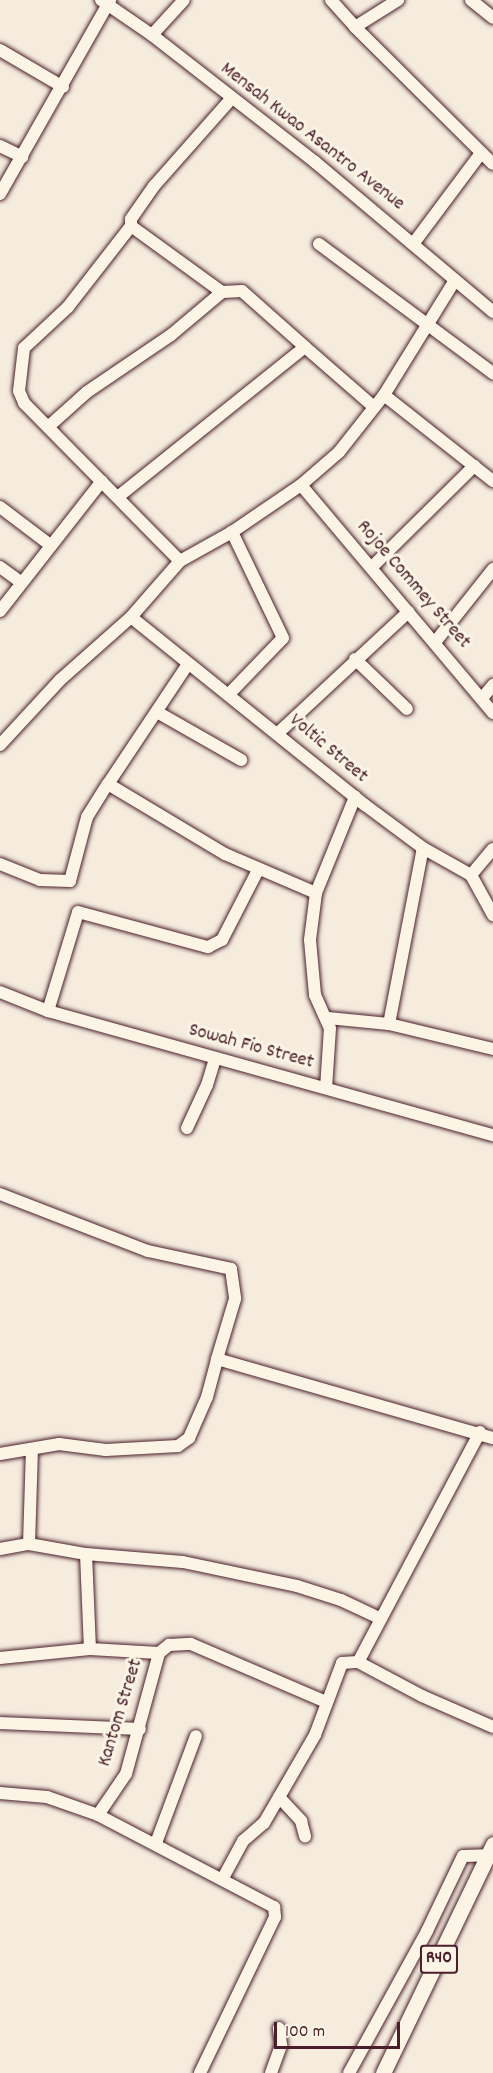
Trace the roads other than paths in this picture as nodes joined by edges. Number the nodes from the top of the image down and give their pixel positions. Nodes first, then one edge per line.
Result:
1 (184, 0) edge
2 (331, 0) edge
3 (398, 0) edge
4 (471, 0) edge
5 (107, 2) edge
6 (493, 18) edge
7 (355, 27) junction
8 (152, 35) junction
9 (0, 50) edge
10 (63, 87) junction
11 (231, 99) junction
12 (0, 146) edge
13 (481, 153) junction
14 (23, 157) junction
15 (493, 164) edge
16 (0, 194) edge
17 (131, 226) junction
18 (319, 244) dead end
19 (413, 244) junction
20 (455, 280) junction
21 (222, 292) junction
22 (493, 312) edge
23 (426, 322) junction
24 (305, 347) junction
25 (493, 372) edge
26 (384, 395) junction
27 (374, 407) junction
28 (48, 427) junction
29 (474, 466) junction
30 (102, 481) junction
31 (493, 481) edge
32 (301, 485) junction
33 (119, 496) junction
34 (0, 507) edge
35 (232, 532) junction
36 (50, 545) junction
37 (180, 561) junction
38 (0, 567) edge
39 (372, 567) junction
40 (493, 568) edge
41 (21, 582) junction
42 (0, 611) edge
43 (408, 612) junction
44 (131, 616) junction
45 (436, 641) junction
46 (355, 659) junction
47 (188, 664) junction
48 (493, 685) edge
49 (230, 693) junction
50 (483, 697) junction
51 (407, 709) dead end
52 (157, 712) junction
53 (493, 713) edge
54 (278, 734) junction
55 (0, 745) edge
56 (241, 760) dead end
57 (108, 784) junction
58 (355, 797) junction
59 (423, 848) junction
60 (493, 849) edge
61 (0, 864) edge
62 (258, 870) junction
63 (471, 875) junction
64 (316, 893) junction
65 (493, 915) edge
66 (0, 992) edge
67 (48, 1011) junction
68 (328, 1018) junction
69 (389, 1024) junction
70 (493, 1048) edge
71 (215, 1058) junction
72 (326, 1088) junction
73 (187, 1128) dead end
74 (493, 1135) edge
75 (0, 1194) edge
76 (217, 1359) junction
77 (480, 1432) junction
78 (493, 1438) edge
79 (32, 1449) junction
80 (0, 1454) edge
81 (29, 1544) junction
82 (0, 1549) edge
83 (86, 1554) junction
84 (380, 1618) junction
85 (90, 1649) junction
86 (159, 1653) junction
87 (0, 1658) edge
88 (357, 1662) junction
89 (326, 1702) junction
90 (0, 1723) edge
91 (493, 1726) edge
92 (140, 1729) junction
93 (196, 1736) dead end
94 (0, 1793) edge
95 (279, 1797) junction
96 (98, 1815) junction
97 (305, 1836) dead end
98 (156, 1843) junction
99 (490, 1850) edge
100 (223, 1878) junction
101 (279, 2028) dead end
102 (200, 2073) edge
103 (271, 2073) edge
104 (349, 2073) edge
105 (383, 2073) edge

1 - 8 street
2 - 7 street
3 - 7 street
4 - 6 street
5 - 8 street, Mensah Kwao Asantro Avenue
5 - 10 street
7 - 13 street
8 - 11 street, Mensah Kwao Asantro Avenue
9 - 10 street
10 - 14 street
11 - 17 street
11 - 19 street, Mensah Kwao Asantro Avenue
12 - 14 street
13 - 15 street
13 - 19 street
14 - 16 street
17 - 21 street
17 - 28 street
18 - 23 street
19 - 20 street, Mensah Kwao Asantro Avenue
20 - 22 street, Mensah Kwao Asantro Avenue
20 - 23 street
21 - 24 street
21 - 28 street
23 - 25 street
23 - 26 street
24 - 27 street
24 - 33 street
26 - 27 street
26 - 29 street
27 - 32 street
28 - 30 street
29 - 31 street
29 - 39 street
30 - 33 street
30 - 36 street
32 - 35 street
32 - 39 street, Rojoe Commey Street
33 - 37 street
34 - 36 street
35 - 37 street
35 - 49 street
36 - 41 street
37 - 44 street
38 - 41 street
39 - 43 street, Rojoe Commey Street
40 - 45 street
41 - 42 street
43 - 45 street, Rojoe Commey Street
43 - 46 street
44 - 47 street, Voltic Street
44 - 55 street
45 - 50 street, Rojoe Commey Street
46 - 51 street
46 - 54 street
47 - 49 street, Voltic Street
47 - 52 street
48 - 50 street
49 - 54 street, Voltic Street
50 - 53 street, Rojoe Commey Street
52 - 56 street
52 - 57 street
54 - 58 street, Voltic Street
57 - 61 street
57 - 62 street
58 - 59 street, Voltic Street
58 - 64 street
59 - 63 street, Voltic Street
59 - 69 street
60 - 63 street
62 - 64 street
62 - 67 street
63 - 65 street
64 - 68 street
66 - 67 street, Sowah Fio Street
67 - 71 street, Sowah Fio Street
68 - 69 street
68 - 72 street
69 - 70 street
71 - 72 street, Sowah Fio Street
71 - 73 street
72 - 74 street, Sowah Fio Street
75 - 76 street
76 - 77 street
76 - 79 street
77 - 78 street
77 - 84 street
79 - 80 street
79 - 81 street
81 - 82 street
81 - 83 street
83 - 84 street
83 - 85 street
84 - 88 street
85 - 86 street
85 - 87 street
86 - 89 street, Kantom Street
86 - 92 street, Kantom Street
88 - 89 street
88 - 91 street
89 - 95 street
90 - 92 street
92 - 96 street, Kantom Street
93 - 98 street
94 - 96 street
95 - 97 street
95 - 100 street
96 - 98 street
98 - 100 street
99 - 104 street
99 - 105 main road, R40
100 - 102 street
101 - 103 street

